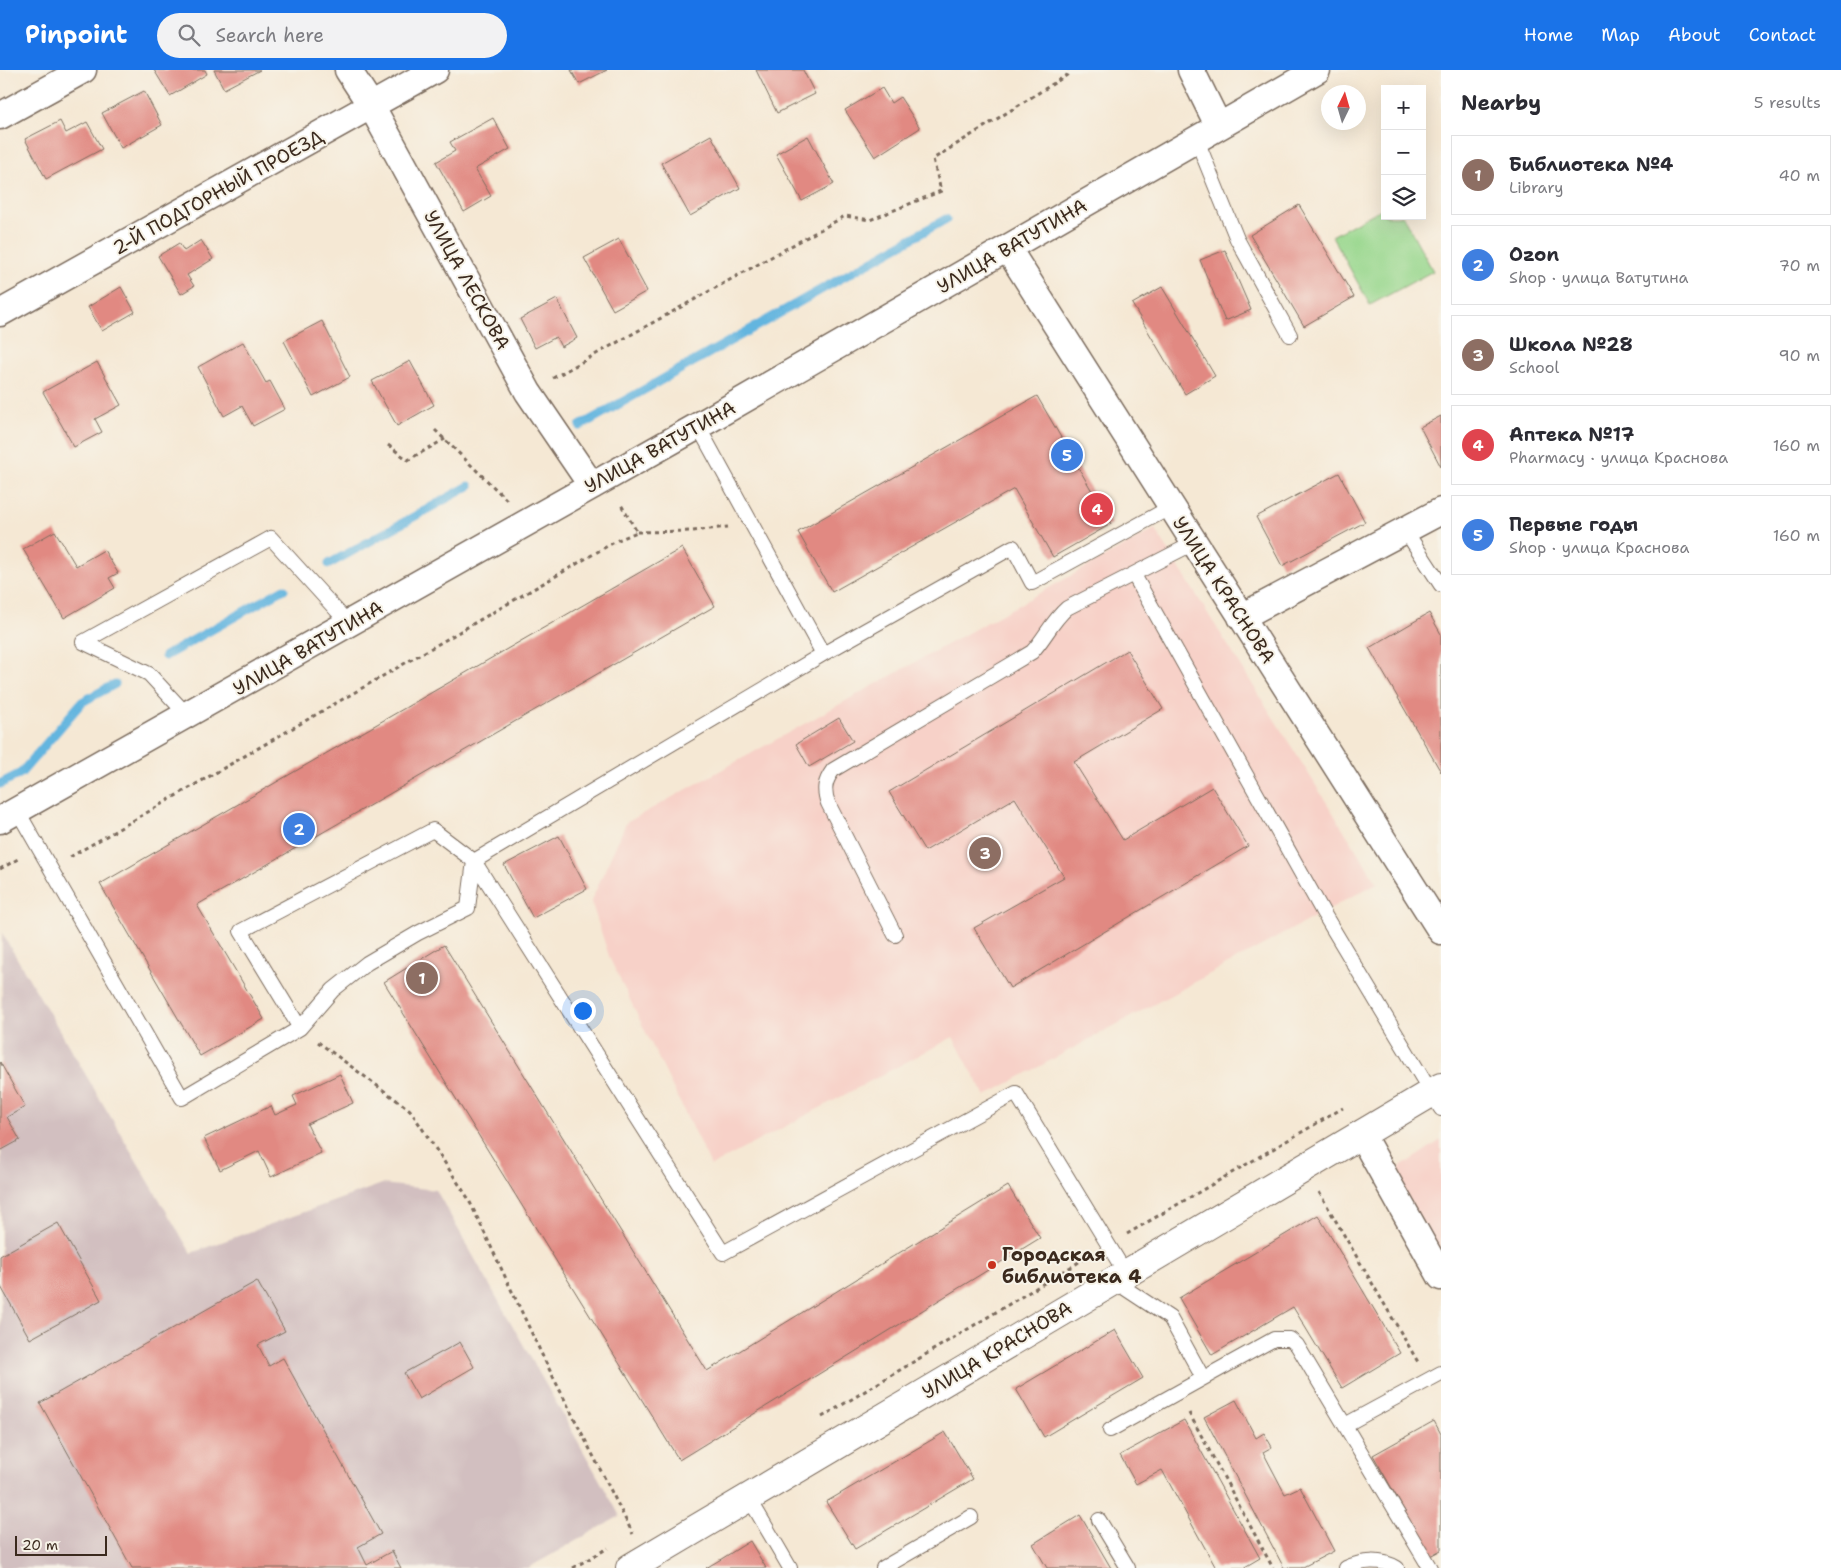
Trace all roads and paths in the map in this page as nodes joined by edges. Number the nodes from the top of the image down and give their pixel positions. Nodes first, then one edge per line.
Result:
1 (83, 70) edge
2 (348, 70) edge
3 (435, 70) edge
4 (1068, 70) edge
5 (1191, 70) edge
6 (1317, 70) edge
7 (372, 107) junction
8 (0, 116) edge
9 (1218, 125) junction
10 (1196, 138) junction
11 (1008, 249) junction
12 (0, 313) edge
13 (1290, 335) dead end
14 (528, 392) junction
15 (698, 426) junction
16 (435, 430) dead end
17 (445, 439) junction
18 (388, 445) dead end
19 (599, 482) junction
20 (1171, 507) junction
21 (1441, 510) edge
22 (750, 521) junction
23 (528, 522) junction
24 (1405, 530) junction
25 (637, 532) junction
26 (1194, 543) junction
27 (1134, 575) junction
28 (1441, 585) edge
29 (1241, 617) junction
30 (349, 624) junction
31 (823, 654) junction
32 (188, 716) junction
33 (8, 815) edge
34 (474, 860) junction
35 (50, 868) junction
36 (1441, 931) edge
37 (896, 935) dead end
38 (300, 1028) junction
39 (1438, 1096) edge
40 (1347, 1105) dead end
41 (1361, 1134) junction
42 (1317, 1190) dead end
43 (1109, 1245) junction
44 (1120, 1277) junction
45 (1441, 1277) edge
46 (1441, 1373) edge
47 (1203, 1378) junction
48 (1428, 1380) junction
49 (1178, 1392) junction
50 (817, 1420) dead end
51 (1345, 1425) junction
52 (1110, 1430) dead end
53 (749, 1498) junction
54 (971, 1517) dead end
55 (1099, 1520) dead end
56 (641, 1528) dead end
57 (633, 1533) junction
58 (624, 1538) dead end
59 (616, 1543) dead end
60 (638, 1563) edge
61 (573, 1568) edge
62 (790, 1568) edge
63 (883, 1568) edge
64 (1128, 1568) edge
65 (1274, 1568) edge
66 (1346, 1568) edge
67 (1397, 1568) edge
68 (1430, 1568) edge

1 - 8 street
2 - 7 street, УЛИЦА ЛЕСКОВА
3 - 7 street, 2-Й ПОДГОРНЫЙ ПРОЕЗД
4 - 14 path
5 - 9 street
6 - 9 street, УЛИЦА ВАТУТИНА
7 - 12 street, 2-Й ПОДГОРНЫЙ ПРОЕЗД
7 - 14 street, УЛИЦА ЛЕСКОВА
9 - 10 street, УЛИЦА ВАТУТИНА
10 - 11 street, УЛИЦА ВАТУТИНА
10 - 13 lane
11 - 15 street, УЛИЦА ВАТУТИНА
11 - 20 street, УЛИЦА КРАСНОВА
14 - 19 street, УЛИЦА ЛЕСКОВА
15 - 19 street, УЛИЦА ВАТУТИНА
15 - 22 lane
16 - 17 path
17 - 18 path
17 - 23 path
19 - 23 street, УЛИЦА ВАТУТИНА
19 - 25 path
20 - 26 street, УЛИЦА КРАСНОВА
20 - 31 lane
21 - 24 street
22 - 25 path
22 - 31 lane
23 - 30 street, УЛИЦА ВАТУТИНА
24 - 28 lane
24 - 29 street
25 - 35 path
26 - 27 lane
26 - 29 street, УЛИЦА КРАСНОВА
27 - 37 lane
27 - 39 lane
29 - 36 street, УЛИЦА КРАСНОВА
30 - 32 street, УЛИЦА ВАТУТИНА
30 - 32 lane
31 - 34 lane
32 - 33 street, УЛИЦА ВАТУТИНА
33 - 35 lane
34 - 38 lane
34 - 38 lane
34 - 43 lane
35 - 38 lane
38 - 57 path
39 - 41 street, УЛИЦА КРАСНОВА
40 - 43 path
41 - 44 street, УЛИЦА КРАСНОВА
41 - 45 street
42 - 48 path
43 - 44 lane
43 - 50 path
44 - 47 lane
44 - 53 street, УЛИЦА КРАСНОВА
46 - 48 lane
47 - 49 lane
47 - 51 lane
48 - 51 lane
49 - 52 lane
49 - 65 path
51 - 68 lane
53 - 60 street, УЛИЦА КРАСНОВА
53 - 62 lane
54 - 63 lane
55 - 64 lane
56 - 57 path
57 - 58 path
57 - 60 path
59 - 61 path
66 - 67 lane

